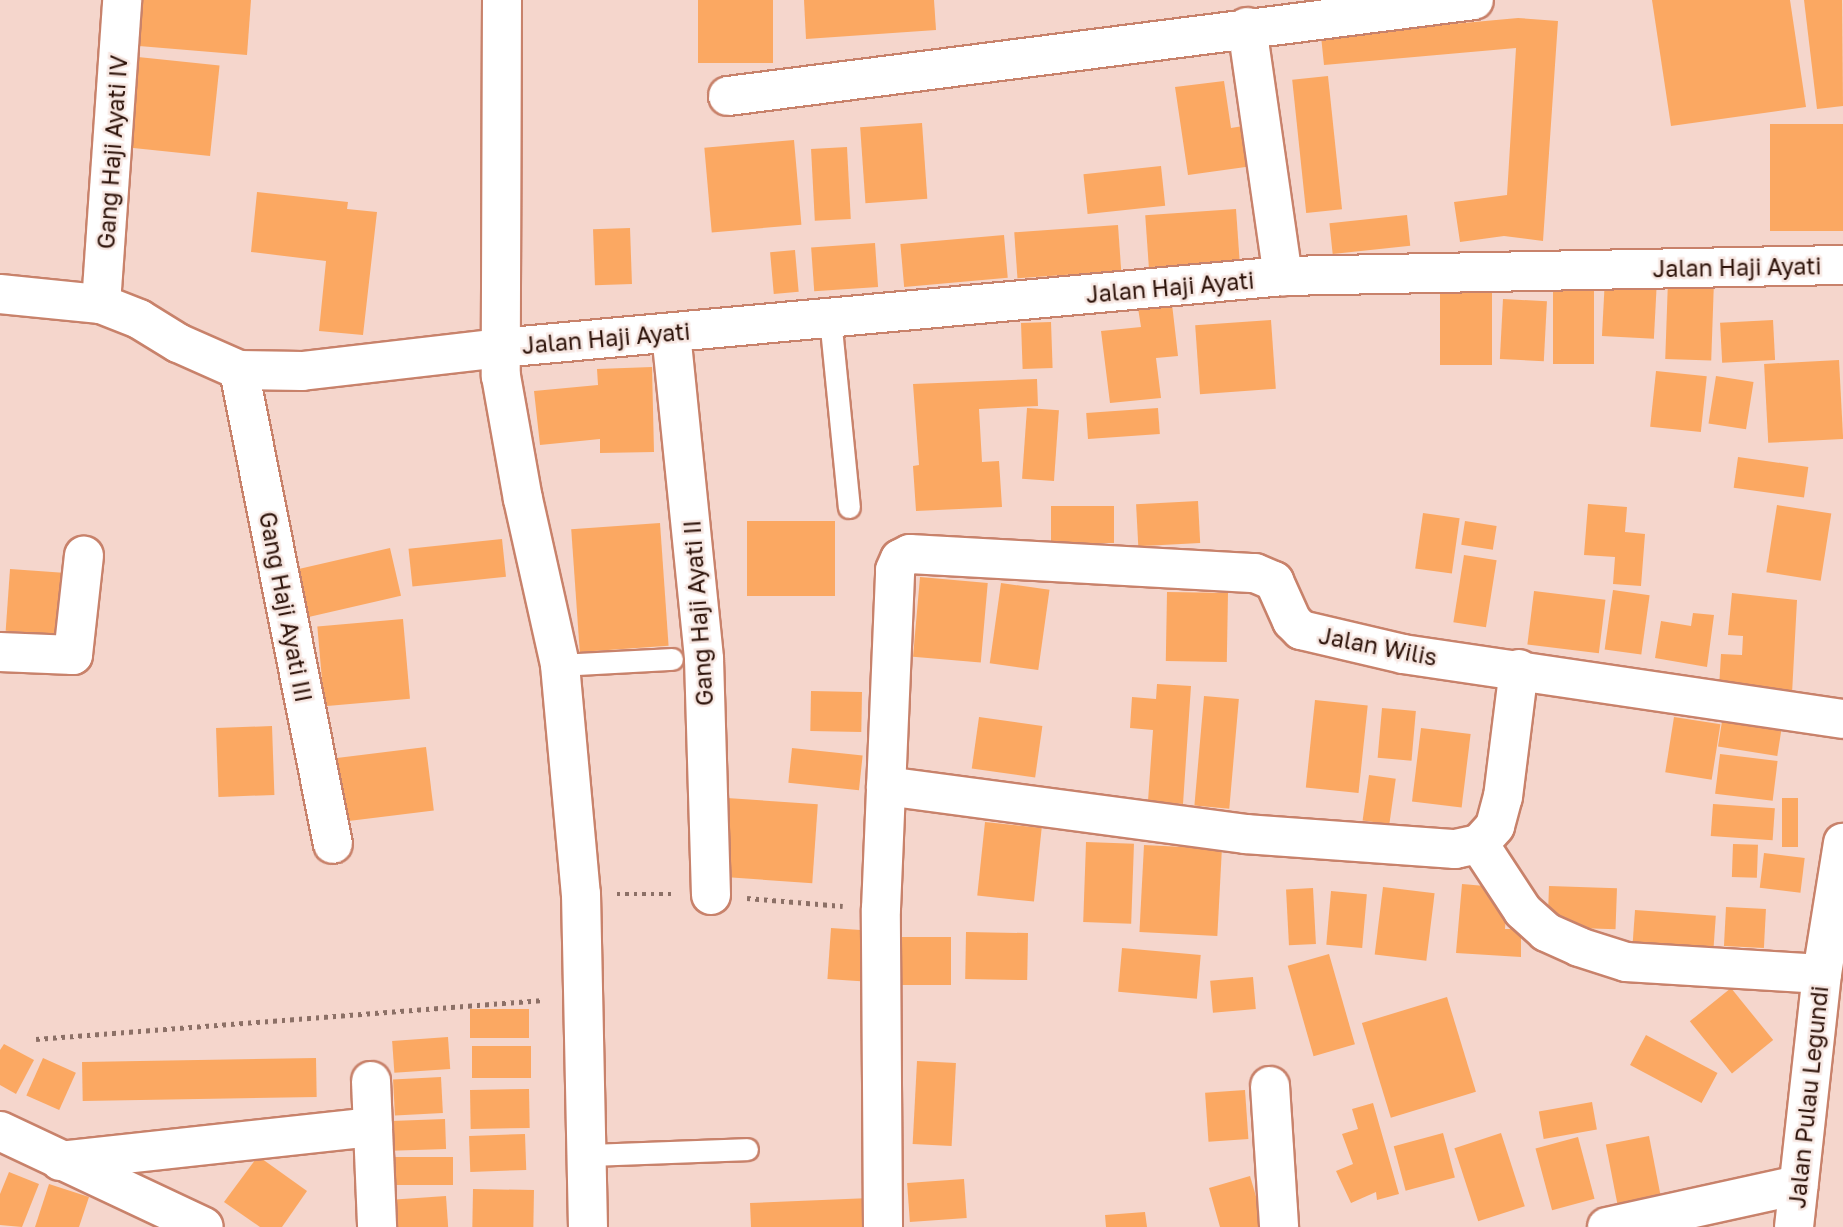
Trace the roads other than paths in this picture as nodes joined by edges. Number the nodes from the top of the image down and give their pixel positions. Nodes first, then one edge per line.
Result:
1 (122, 0) edge
2 (502, 0) edge
3 (1474, 0) edge
4 (1247, 27) junction
5 (728, 96) dead end
6 (1843, 265) edge
7 (1283, 276) junction
8 (0, 293) edge
9 (101, 304) junction
10 (830, 318) junction
11 (671, 333) junction
12 (500, 348) junction
13 (239, 370) junction
14 (849, 507) dead end
15 (84, 556) dead end
16 (0, 652) edge
17 (672, 659) dead end
18 (560, 665) junction
19 (1519, 669) junction
20 (1843, 719) edge
21 (886, 786) junction
22 (1843, 843) edge
23 (1479, 844) junction
24 (333, 845) dead end
25 (710, 895) dead end
26 (1822, 974) junction
27 (372, 1080) dead end
28 (1270, 1086) dead end
29 (373, 1127) junction
30 (0, 1131) edge
31 (747, 1149) dead end
32 (587, 1155) junction
33 (60, 1161) junction
34 (1798, 1185) junction
35 (183, 1223) edge
36 (377, 1227) edge
37 (588, 1227) edge
38 (883, 1227) edge
39 (1279, 1227) edge
40 (1607, 1227) edge
41 (1794, 1227) edge

1 - 9 street, Gang Haji Ayati IV
2 - 12 street
3 - 4 street
4 - 5 street
4 - 7 street
6 - 7 street, Jalan Haji Ayati
7 - 10 street, Jalan Haji Ayati
8 - 9 street
9 - 13 street
10 - 11 street, Jalan Haji Ayati
10 - 14 lane
11 - 12 street, Jalan Haji Ayati
11 - 25 street, Gang Haji Ayati II
12 - 13 street, Jalan Haji Ayati
12 - 18 street
13 - 24 street, Gang Haji Ayati III
15 - 16 street
17 - 18 lane
18 - 32 street
19 - 20 street, Jalan Wilis
19 - 21 street, Jalan Wilis
19 - 23 street
21 - 23 street
21 - 38 street
22 - 26 street, Jalan Pulau Legundi
23 - 26 street
26 - 34 street, Jalan Pulau Legundi
27 - 29 street
28 - 39 street
29 - 33 street
29 - 36 street
30 - 33 street
31 - 32 lane
32 - 37 street
33 - 35 street
34 - 40 street
34 - 41 street, Jalan Pulau Legundi

